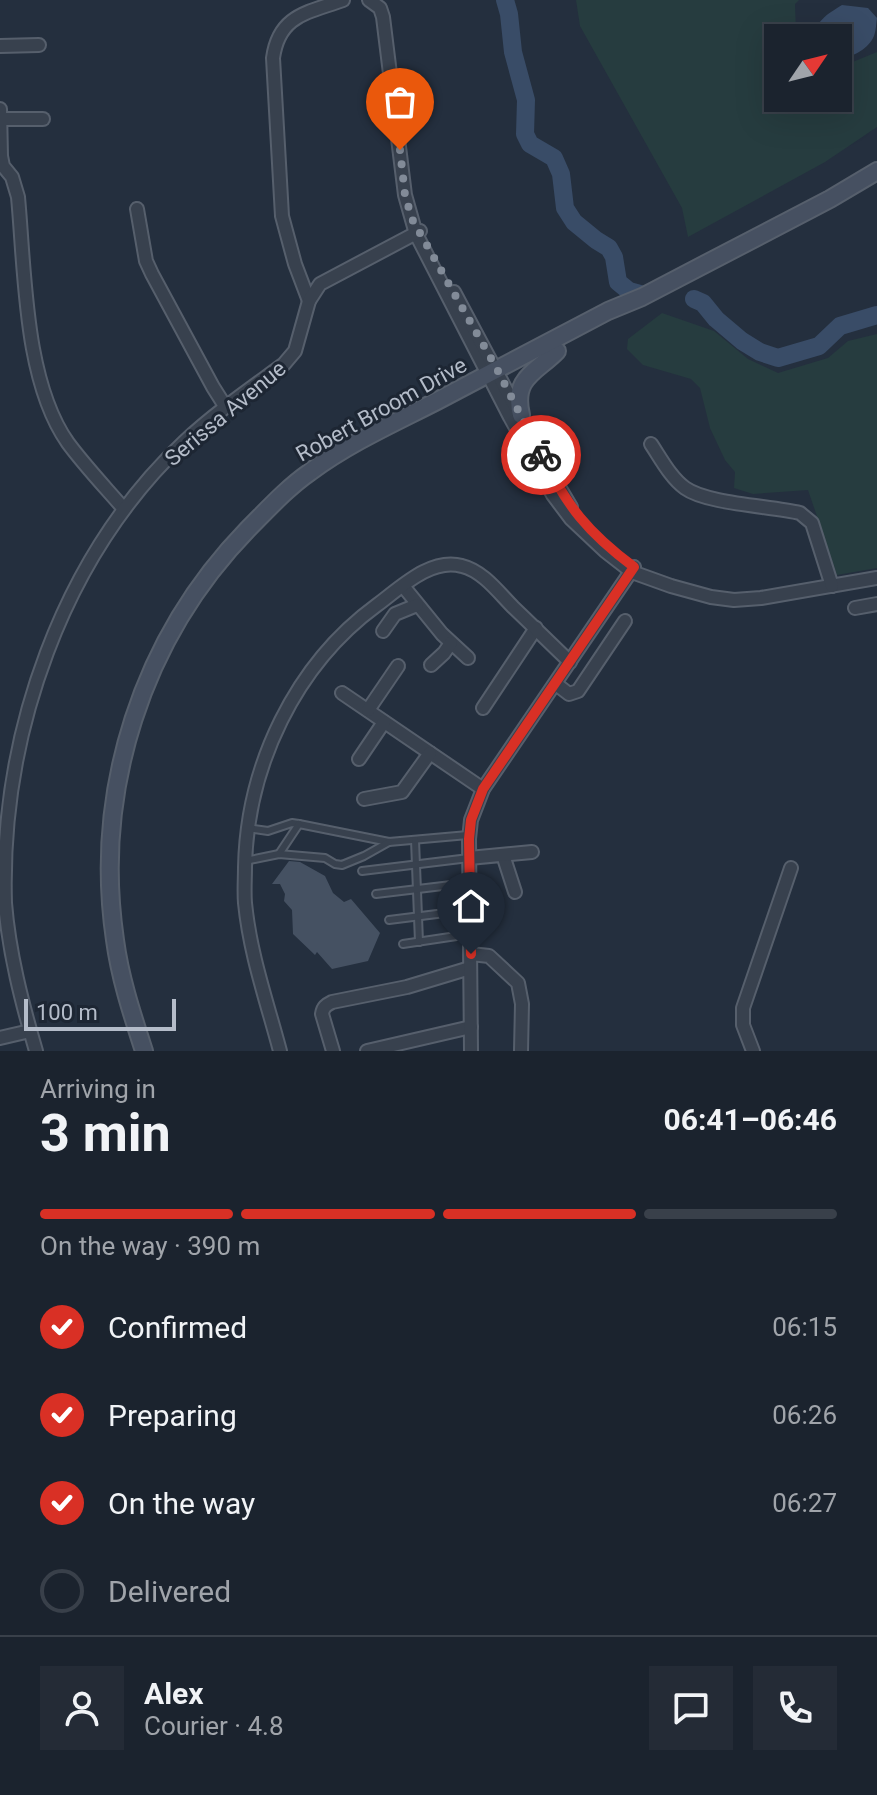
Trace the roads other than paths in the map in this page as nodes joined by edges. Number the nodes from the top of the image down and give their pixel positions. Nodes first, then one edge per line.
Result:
1 (343, 0) edge
2 (369, 0) edge
3 (39, 45) dead end
4 (0, 46) edge
5 (0, 109) edge
6 (0, 119) edge
7 (43, 119) dead end
8 (877, 171) edge
9 (137, 209) dead end
10 (418, 232) junction
11 (642, 297) junction
12 (309, 301) junction
13 (557, 351) junction
14 (494, 377) junction
15 (225, 406) junction
16 (521, 415) junction
17 (651, 444) dead end
18 (124, 509) junction
19 (636, 571) junction
20 (877, 578) edge
21 (403, 586) junction
22 (832, 586) junction
23 (877, 604) edge
24 (417, 605) junction
25 (855, 608) dead end
26 (625, 621) dead end
27 (536, 628) junction
28 (383, 631) dead end
29 (451, 643) junction
30 (468, 658) dead end
31 (570, 662) junction
32 (431, 665) dead end
33 (398, 666) dead end
34 (556, 684) junction
35 (342, 693) dead end
36 (483, 708) dead end
37 (368, 710) junction
38 (384, 722) junction
39 (430, 753) junction
40 (359, 759) dead end
41 (483, 789) junction
42 (364, 799) dead end
43 (299, 824) junction
44 (2, 826) edge
45 (247, 828) junction
46 (469, 834) junction
47 (415, 840) junction
48 (389, 842) junction
49 (532, 852) dead end
50 (279, 854) junction
51 (503, 855) junction
52 (469, 858) junction
53 (245, 861) junction
54 (416, 864) junction
55 (791, 868) dead end
56 (362, 871) dead end
57 (469, 883) junction
58 (417, 889) junction
59 (515, 892) dead end
60 (376, 894) dead end
61 (470, 910) junction
62 (418, 916) junction
63 (389, 920) dead end
64 (470, 934) junction
65 (419, 942) junction
66 (403, 944) dead end
67 (471, 954) junction
68 (470, 968) junction
69 (471, 1027) junction
70 (30, 1031) junction
71 (0, 1038) edge
72 (36, 1051) edge
73 (144, 1051) edge
74 (280, 1051) edge
75 (333, 1051) edge
76 (367, 1051) edge
77 (471, 1051) edge
78 (521, 1051) edge
79 (753, 1051) edge

1 - 12 street
2 - 10 street
3 - 4 street
5 - 6 street
6 - 7 street
6 - 18 street
8 - 11 street, Robert Broom Drive
9 - 15 street
10 - 12 street
10 - 14 street
11 - 13 street, Robert Broom Drive
11 - 14 street, Robert Broom Drive
12 - 15 street, Serissa Avenue
13 - 14 street, Robert Broom Drive
13 - 16 street
14 - 16 street
14 - 19 street
14 - 73 street, Robert Broom Drive
15 - 18 street, Serissa Avenue
16 - 19 street
17 - 22 street
18 - 44 street, Serissa Avenue
19 - 22 street
19 - 31 street
20 - 22 street
21 - 24 street
21 - 27 street
21 - 45 street
23 - 25 street
24 - 28 street
24 - 29 street
26 - 34 street
27 - 31 street
27 - 36 street
29 - 30 street
29 - 32 street
31 - 34 street
33 - 37 street
34 - 41 street
35 - 37 street
37 - 38 street
38 - 39 street
38 - 40 street
39 - 41 street
39 - 42 street
41 - 46 street
43 - 45 lane
43 - 48 lane
43 - 50 lane
44 - 70 street, Serissa Avenue
45 - 53 street
46 - 47 lane
46 - 52 street
47 - 48 lane
47 - 54 lane
48 - 50 lane
49 - 51 street
50 - 53 lane
51 - 52 street
51 - 59 street
52 - 54 lane
52 - 57 street
53 - 74 street
54 - 56 lane
54 - 58 lane
55 - 79 street
57 - 58 lane
57 - 61 street
58 - 60 lane
58 - 62 lane
61 - 62 lane
61 - 64 street
62 - 63 lane
62 - 65 lane
64 - 65 lane
64 - 67 street
65 - 66 lane
67 - 68 street
67 - 78 street
68 - 69 street
68 - 75 street
69 - 76 street
69 - 77 street
70 - 71 street
70 - 72 street, Serissa Avenue

